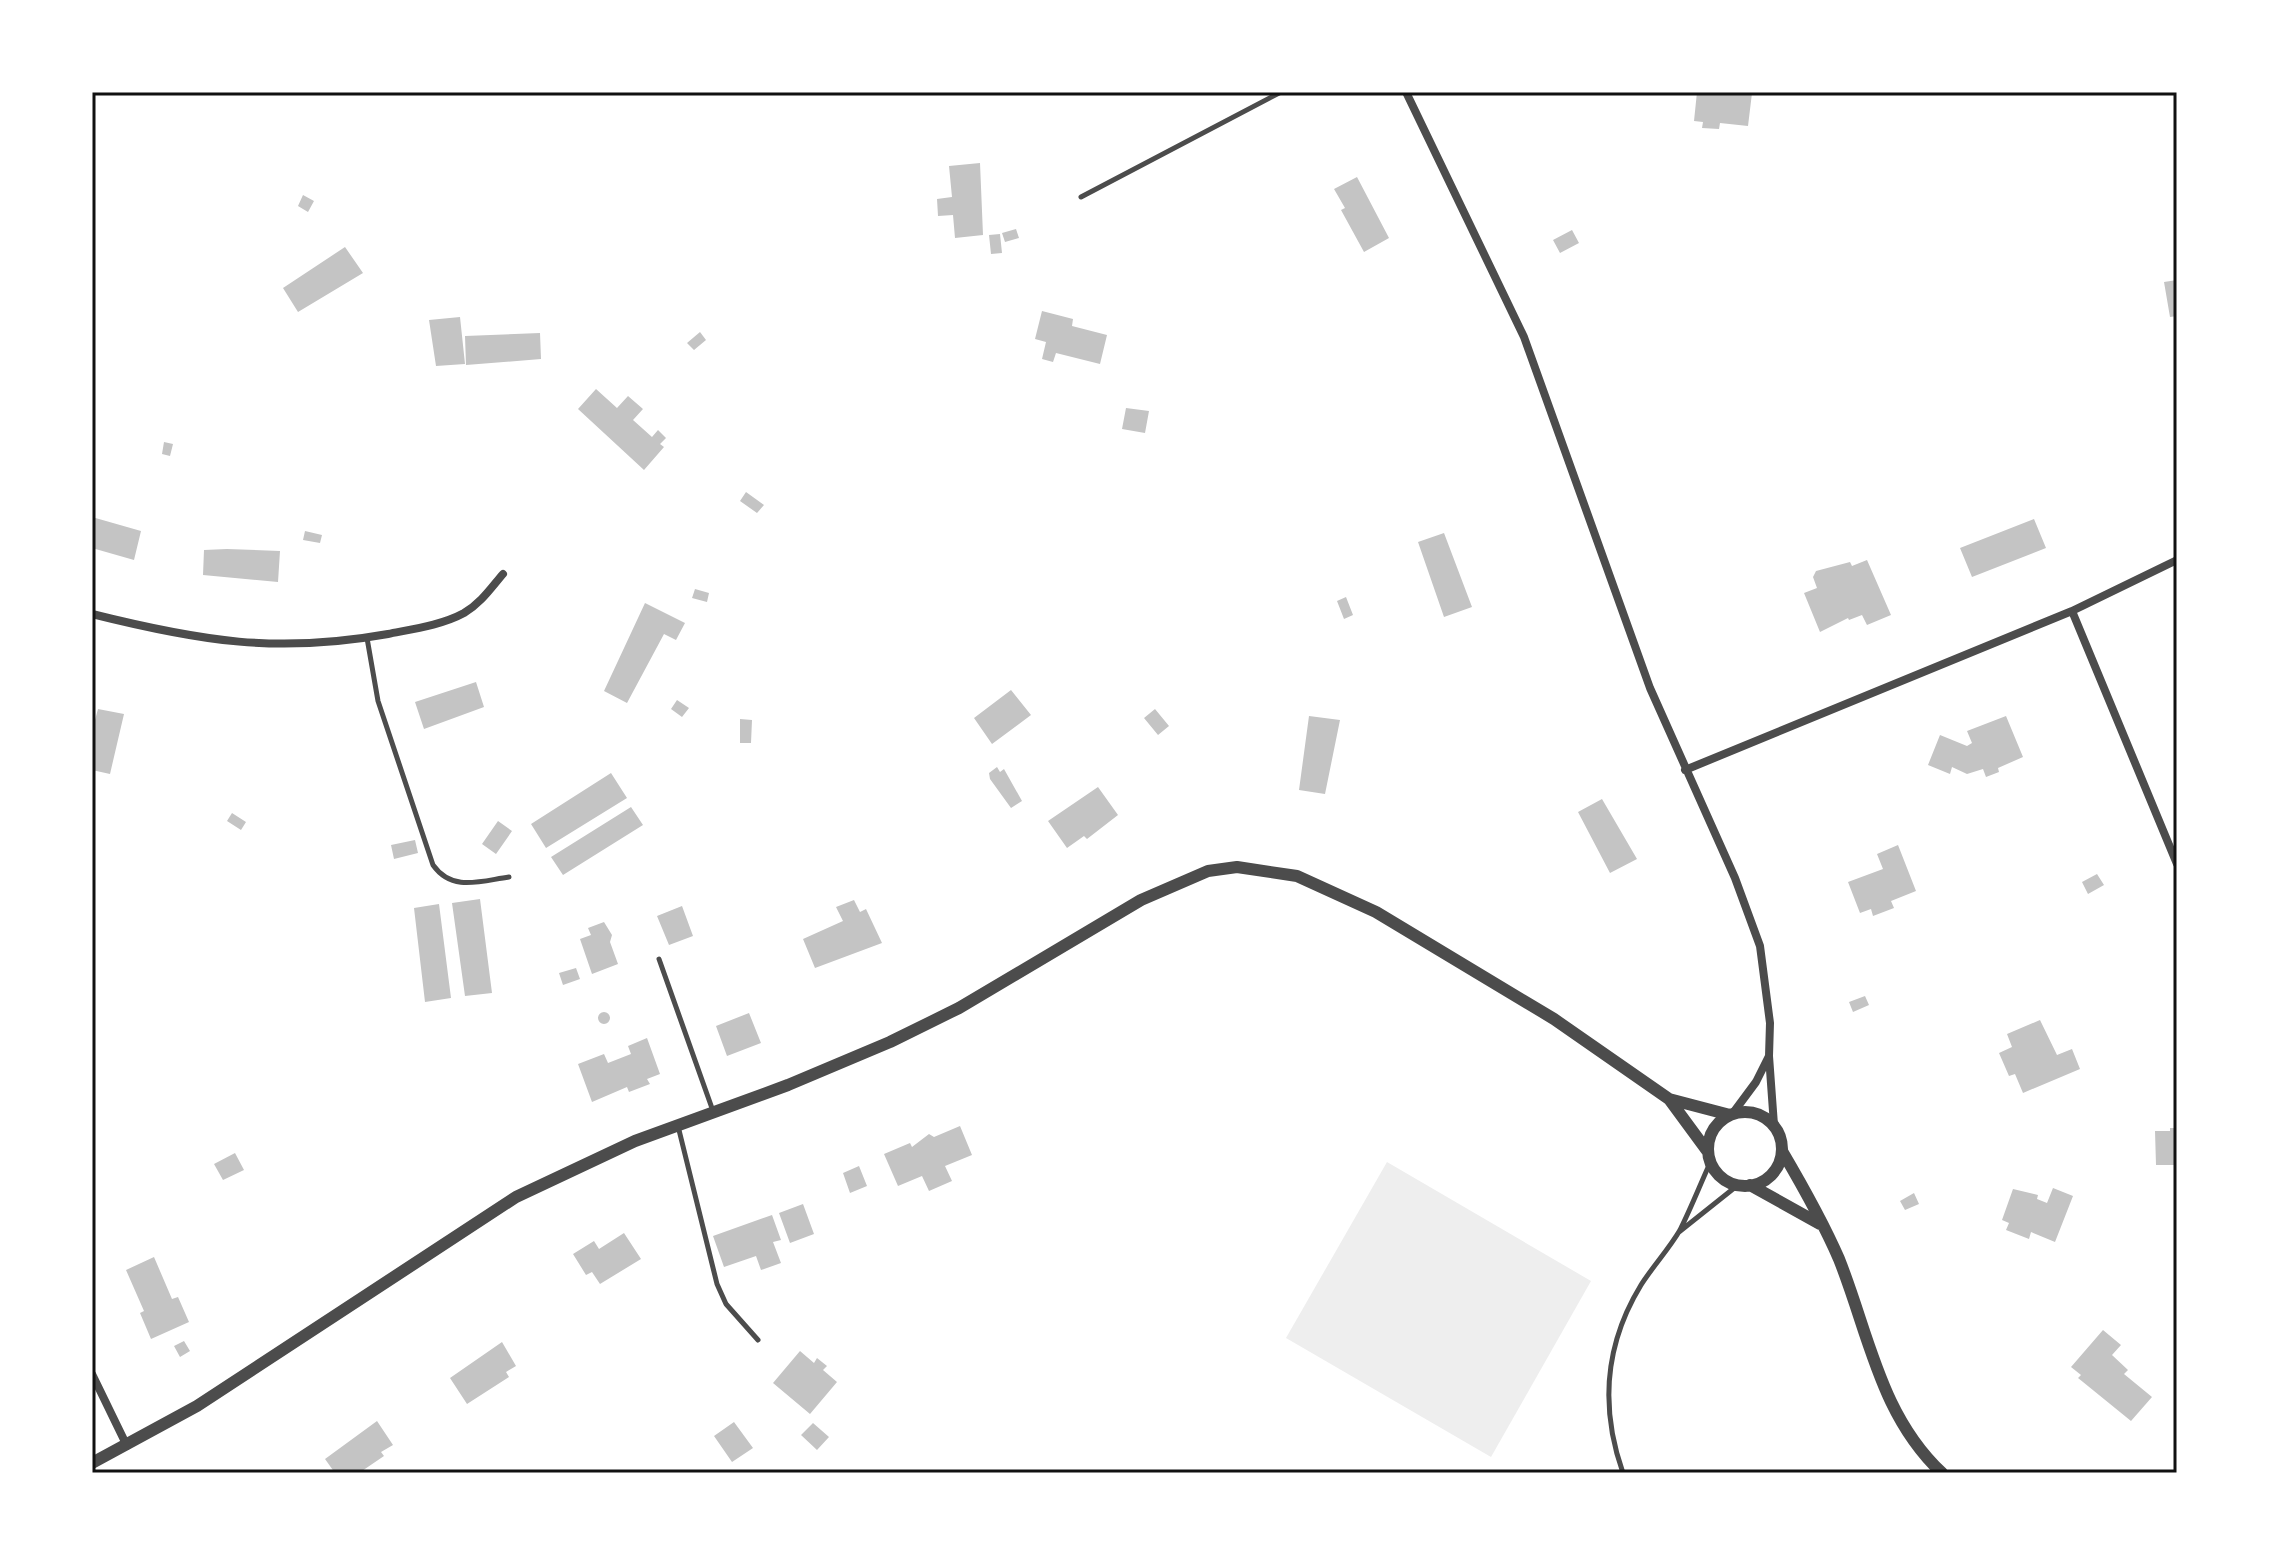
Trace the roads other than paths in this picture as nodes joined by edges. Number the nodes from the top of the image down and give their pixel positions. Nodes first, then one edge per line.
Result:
1 (1281, 92) edge
2 (1406, 92) edge
3 (1081, 197) dead end
4 (2177, 560) edge
5 (503, 574) dead end
6 (2072, 611) junction
7 (92, 614) edge
8 (367, 638) junction
9 (1685, 770) junction
10 (2177, 864) edge
11 (509, 877) dead end
12 (659, 959) dead end
13 (1769, 1056) junction
14 (1669, 1099) junction
15 (714, 1112) junction
16 (1731, 1114) junction
17 (678, 1125) junction
18 (1774, 1125) junction
19 (1782, 1151) junction
20 (1709, 1157) junction
21 (1744, 1185) junction
22 (1820, 1224) junction
23 (1679, 1232) junction
24 (758, 1340) dead end
25 (92, 1374) edge
26 (127, 1447) junction
27 (92, 1463) edge
28 (1623, 1473) edge
29 (1942, 1473) edge

1 - 3 lane
2 - 9 street
4 - 6 street
5 - 8 street
6 - 9 street
6 - 10 street
7 - 8 street
8 - 11 lane
9 - 13 street
12 - 15 lane
13 - 16 street
13 - 18 street
14 - 15 street
14 - 16 street
14 - 20 street
15 - 17 street
16 - 18 street
16 - 20 street
17 - 24 lane
17 - 26 street
18 - 19 street
19 - 21 street
19 - 22 street
20 - 21 street
20 - 23 lane
21 - 22 street
21 - 23 lane
22 - 29 street
23 - 28 lane
25 - 26 street
26 - 27 street

